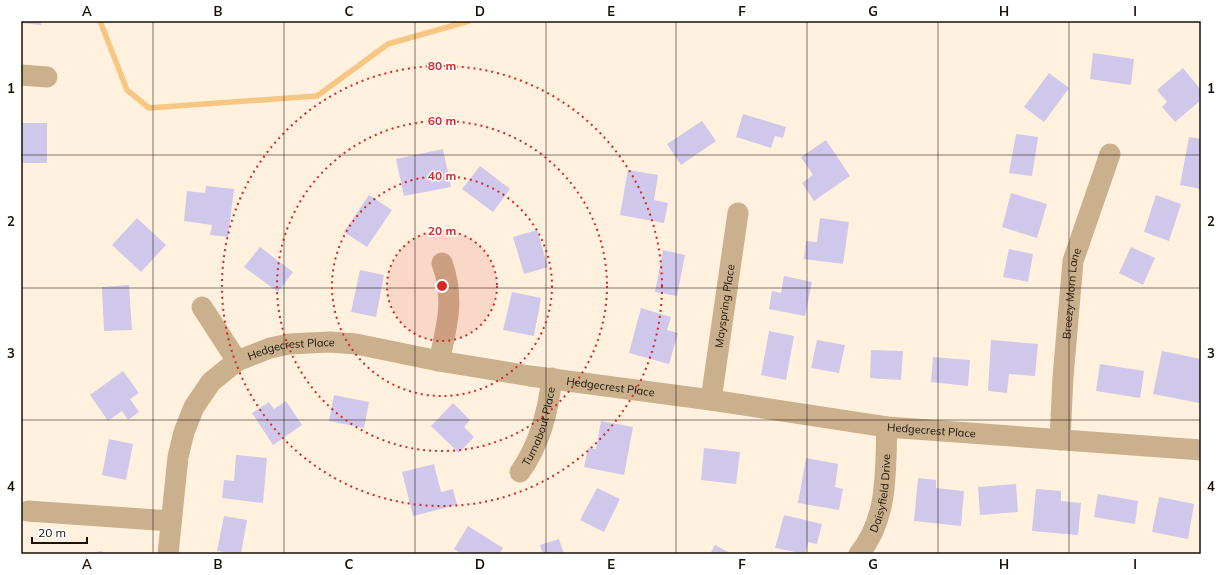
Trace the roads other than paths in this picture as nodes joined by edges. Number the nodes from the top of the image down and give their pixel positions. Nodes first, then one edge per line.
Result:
1 (21, 74) edge
2 (47, 77) dead end
3 (1110, 154) dead end
4 (738, 213) dead end
5 (442, 263) dead end
6 (202, 307) dead end
7 (237, 361) junction
8 (439, 361) junction
9 (552, 378) junction
10 (711, 400) junction
11 (887, 427) junction
12 (1060, 440) junction
13 (1201, 450) edge
14 (520, 472) dead end
15 (28, 511) dead end
16 (170, 521) junction
17 (168, 554) edge
18 (859, 554) edge

1 - 2 street
3 - 12 street, Breezy Morn Lane
4 - 10 street, Mayspring Place
5 - 8 street
6 - 7 street
7 - 8 street, Hedgecrest Place
7 - 16 street, Hedgecrest Place
8 - 9 street, Hedgecrest Place
9 - 10 street, Hedgecrest Place
9 - 14 street, Turnabout Place
10 - 11 street, Hedgecrest Place
11 - 12 street, Hedgecrest Place
11 - 18 street, Daisyfield Drive
12 - 13 street, Hedgecrest Place
15 - 16 street
16 - 17 street, Hedgecrest Place

